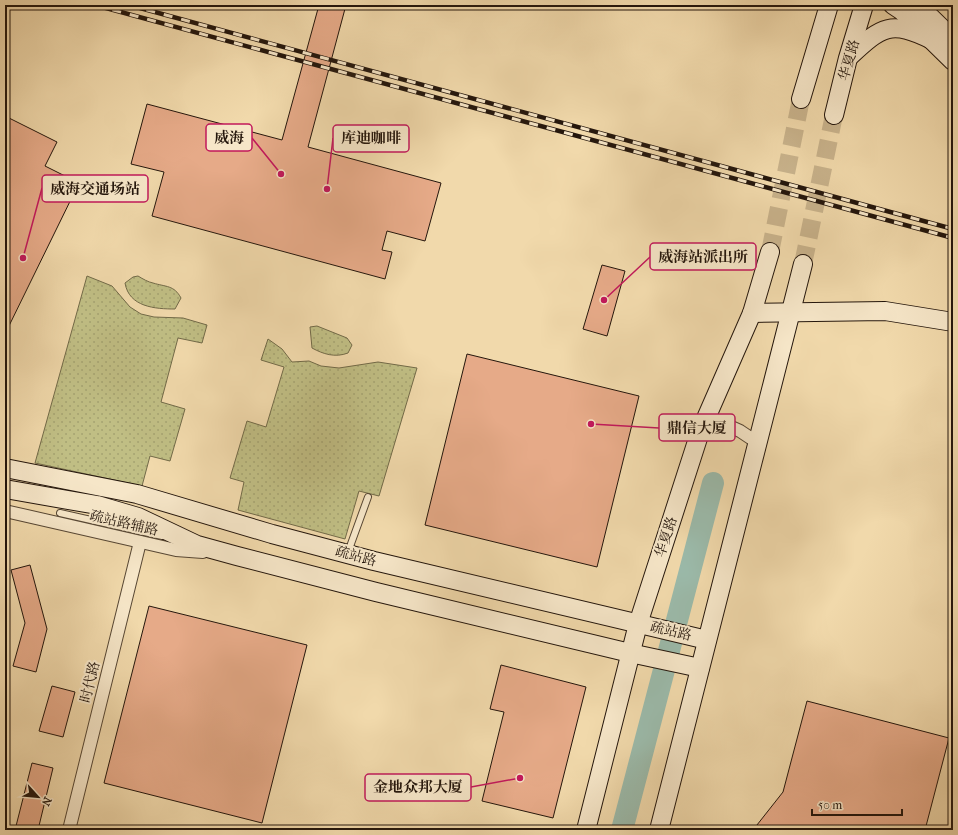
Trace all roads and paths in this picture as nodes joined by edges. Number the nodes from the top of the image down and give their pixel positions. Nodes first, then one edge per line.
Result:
1 (829, 5) edge
2 (864, 5) edge
3 (893, 5) edge
4 (918, 5) edge
5 (932, 40) junction
6 (953, 40) edge
7 (848, 58) junction
8 (953, 61) edge
9 (801, 98) tunnel mouth
10 (834, 115) tunnel mouth
11 (770, 252) tunnel mouth
12 (803, 264) tunnel mouth
13 (790, 311) junction
14 (752, 313) junction
15 (953, 322) edge
16 (700, 432) junction
17 (758, 443) junction
18 (5, 468) edge
19 (5, 489) edge
20 (368, 497) dead end
21 (5, 511) edge
22 (60, 512) dead end
23 (140, 542) junction
24 (197, 545) junction
25 (348, 553) junction
26 (237, 556) junction
27 (643, 625) junction
28 (702, 639) junction
29 (636, 654) junction
30 (695, 667) junction
31 (69, 830) edge
32 (586, 830) edge
33 (659, 830) edge

1 - 9 main road
2 - 7 main road, 华夏路
3 - 5 main road
4 - 6 main road
5 - 7 main road
5 - 8 main road
7 - 10 main road, 华夏路
11 - 14 main road, 华夏路
12 - 13 main road
13 - 14 main road
13 - 15 main road
13 - 17 main road
14 - 16 main road, 华夏路
16 - 17 street
16 - 27 main road, 华夏路
17 - 28 main road
18 - 25 main road, 疏站路
19 - 24 main road
20 - 25 lane
21 - 23 street, 疏站路辅路
22 - 24 lane
23 - 26 street, 疏站路辅路
23 - 31 street, 时代路
24 - 26 main road
25 - 27 main road, 疏站路
26 - 29 main road
27 - 28 main road, 疏站路
27 - 29 main road, 华夏路
28 - 30 main road
29 - 30 main road
29 - 32 main road, 华夏路
30 - 33 main road

